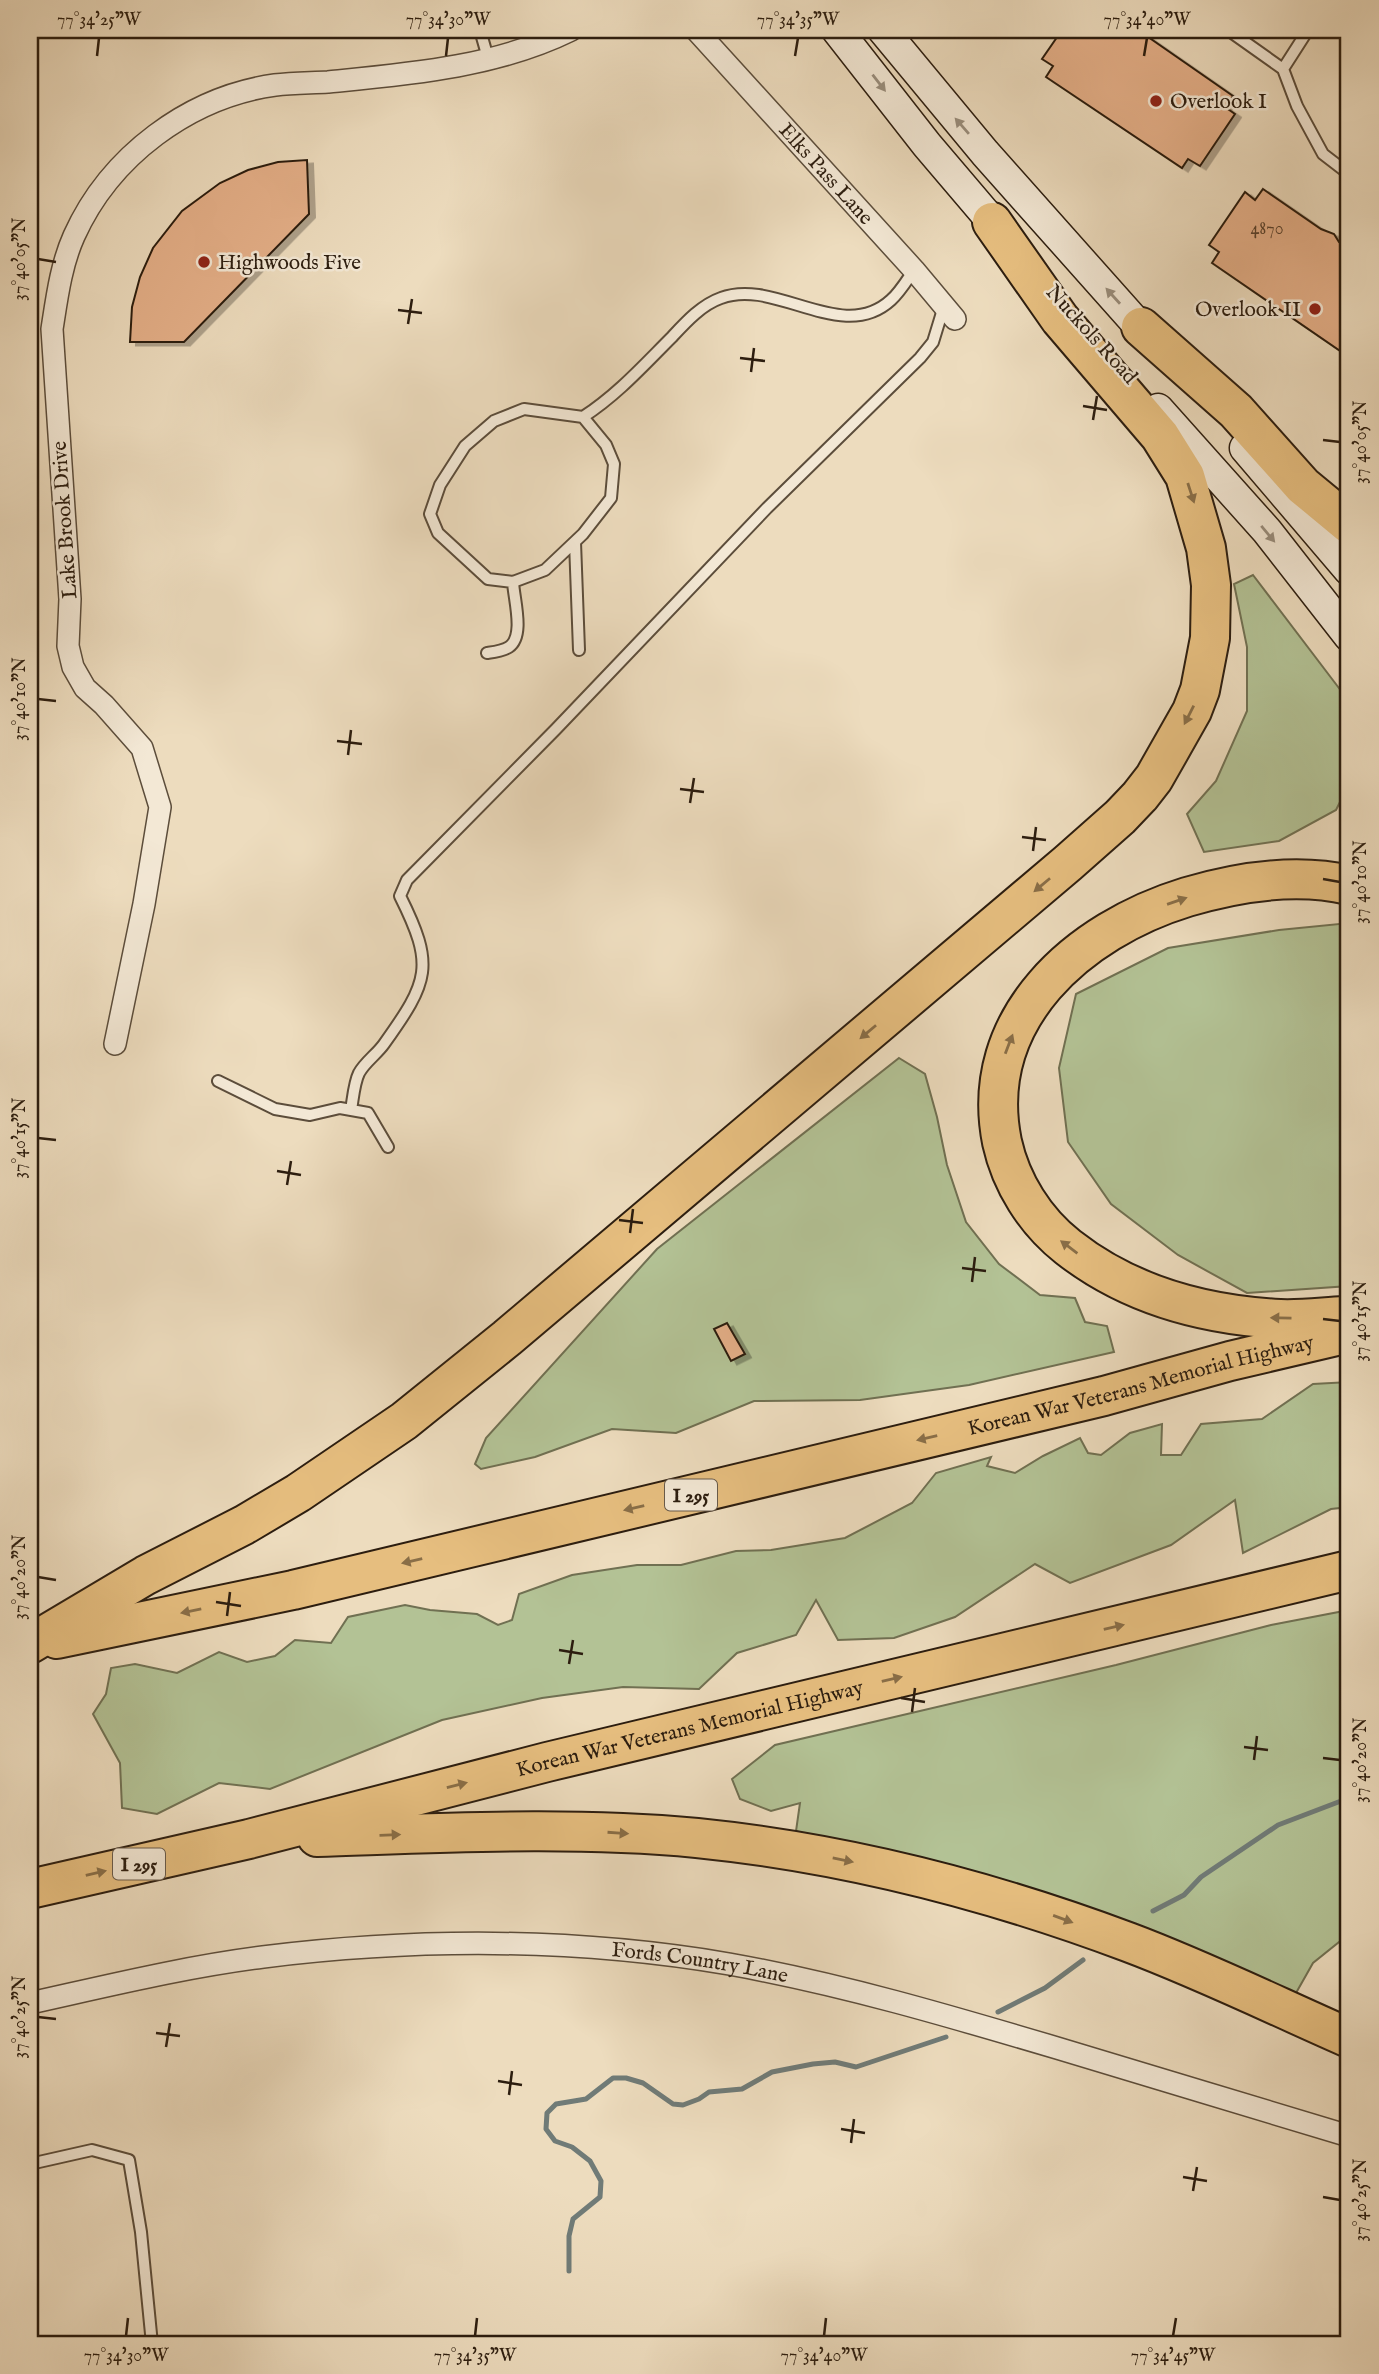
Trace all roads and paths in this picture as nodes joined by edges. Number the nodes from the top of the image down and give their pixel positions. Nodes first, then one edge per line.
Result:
1 (480, 30) edge
2 (571, 30) edge
3 (696, 30) edge
4 (837, 30) edge
5 (883, 30) edge
6 (1228, 30) edge
7 (1308, 30) edge
8 (488, 58) junction
9 (1283, 69) junction
10 (1349, 174) edge
11 (992, 222) junction
12 (914, 270) junction
13 (949, 313) joint
14 (1141, 327) junction
15 (583, 417) junction
16 (1349, 524) edge
17 (575, 542) junction
18 (1349, 570) edge
19 (513, 582) junction
20 (1349, 636) edge
21 (579, 650) dead end
22 (487, 653) dead end
23 (1349, 885) edge
24 (115, 1044) dead end
25 (218, 1082) dead end
26 (351, 1110) junction
27 (388, 1147) dead end
28 (1349, 1316) edge
29 (1349, 1333) edge
30 (1349, 1570) edge
31 (30, 1644) edge
32 (249, 1839) junction
33 (30, 1889) edge
34 (30, 2003) edge
35 (1349, 2038) edge
36 (1349, 2136) edge
37 (30, 2164) edge
38 (152, 2344) edge

1 - 8 lane
2 - 8 street, Lake Brook Drive
3 - 12 street, Elks Pass Lane
4 -> 11 main road, Nuckols Road
14 -> 5 main road, Nuckols Road
6 - 9 lane
7 - 9 lane
8 - 24 street, Lake Brook Drive
9 - 10 lane
11 -> 20 main road, Nuckols Road
11 -> 31 highway
12 - 13 street, Elks Pass Lane
12 - 15 lane
13 - 26 lane
14 - 16 highway
14 - 18 main road, Nuckols Road
15 - 17 lane
15 - 19 lane
17 - 19 lane
17 - 21 lane
19 - 22 lane
28 -> 23 highway
25 - 26 lane
26 - 27 lane
29 -> 31 highway, Korean War Veterans Memorial Highway / I 295
32 -> 30 highway, Korean War Veterans Memorial Highway / I 295
33 -> 32 highway, Korean War Veterans Memorial Highway / I 295
32 -> 35 highway
34 - 36 street, Fords Country Lane
37 - 38 lane

